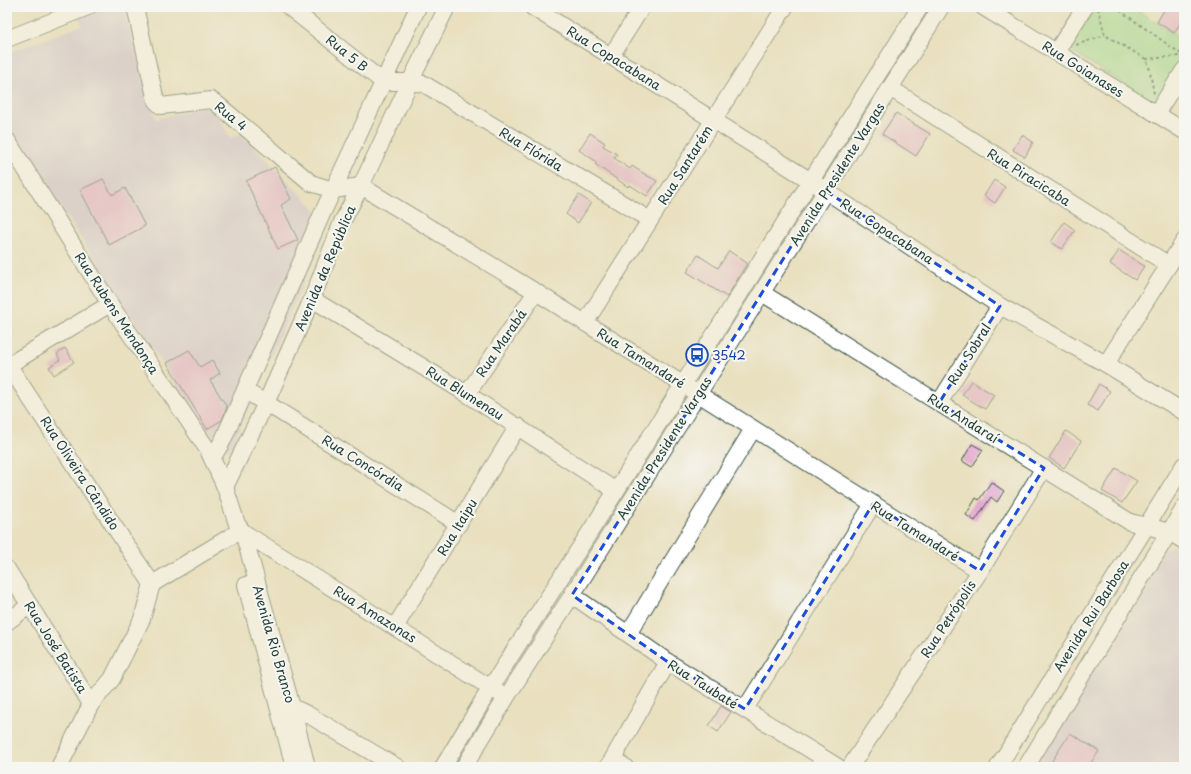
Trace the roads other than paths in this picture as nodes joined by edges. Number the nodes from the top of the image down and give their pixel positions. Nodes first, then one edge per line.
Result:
1 (88, 7) edge
2 (135, 7) edge
3 (289, 7) edge
4 (418, 7) edge
5 (447, 7) edge
6 (532, 7) edge
7 (642, 7) edge
8 (785, 7) edge
9 (920, 7) edge
10 (941, 7) edge
11 (982, 7) edge
12 (1085, 7) edge
13 (61, 11) edge
14 (7, 39) edge
15 (1056, 52) junction
16 (611, 56) junction
17 (1184, 70) edge
18 (383, 82) junction
19 (410, 82) junction
20 (890, 88) junction
21 (1156, 114) junction
22 (714, 120) junction
23 (1184, 131) edge
24 (7, 140) edge
25 (811, 181) junction
26 (361, 186) junction
27 (333, 190) junction
28 (826, 190) junction
29 (650, 220) junction
30 (1184, 241) edge
31 (1168, 265) junction
32 (536, 292) junction
33 (762, 293) junction
34 (312, 299) junction
35 (110, 304) junction
36 (1000, 306) junction
37 (585, 323) junction
38 (1106, 364) junction
39 (8, 365) edge
40 (683, 384) junction
41 (245, 391) junction
42 (467, 394) junction
43 (698, 394) junction
44 (266, 403) junction
45 (939, 403) junction
46 (1184, 412) edge
47 (518, 426) junction
48 (753, 429) junction
49 (212, 459) junction
50 (1184, 465) edge
51 (1044, 468) junction
52 (225, 487) junction
53 (616, 491) junction
54 (873, 504) junction
55 (1184, 508) edge
56 (459, 524) junction
57 (1147, 526) junction
58 (237, 530) junction
59 (1169, 532) junction
60 (1184, 541) edge
61 (7, 569) edge
62 (980, 571) junction
63 (152, 584) junction
64 (572, 595) junction
65 (30, 605) junction
66 (7, 622) edge
67 (396, 627) junction
68 (628, 634) junction
69 (668, 662) junction
70 (491, 687) junction
71 (506, 698) junction
72 (91, 704) junction
73 (285, 707) junction
74 (745, 710) junction
75 (615, 764) edge
76 (59, 767) edge
77 (294, 767) edge
78 (307, 767) edge
79 (397, 767) edge
80 (443, 767) edge
81 (464, 767) edge
82 (838, 767) edge
83 (850, 767) edge
84 (998, 767) edge
85 (1026, 767) edge

1 - 13 street
2 - 27 street, Rua 4
3 - 18 street, Rua 5 B
4 - 18 street, Avenida da República
5 - 19 street, Avenida da República
6 - 16 street, Rua Copacabana
7 - 16 street
8 - 22 street, Rua Santarém
9 - 25 street, Avenida Presidente Vargas
10 - 20 street, Avenida Presidente Vargas
11 - 15 street, Rua Goianases
12 - 15 street
13 - 14 street
15 - 21 street, Rua Goianases
16 - 22 street, Rua Copacabana
17 - 21 street
18 - 19 street
18 - 27 street, Avenida da República
19 - 26 street, Avenida da República
19 - 29 street, Rua Flórida
20 - 28 street, Avenida Presidente Vargas
20 - 31 street, Rua Piracicaba
21 - 23 street, Rua Goianases
22 - 25 street, Rua Copacabana
22 - 29 street, Rua Santarém
24 - 35 street, Rua Rubens Mendonça
25 - 28 street, Rua Copacabana
25 - 40 street, Avenida Presidente Vargas
26 - 27 street, Rua 4
26 - 32 street, Rua Tamandaré
26 - 34 street, Avenida da República
27 - 41 street, Avenida da República
28 - 33 street, Avenida Presidente Vargas
28 - 36 street, Rua Copacabana
29 - 37 street, Rua Santarém
30 - 31 street
31 - 38 street
32 - 37 street, Rua Tamandaré
32 - 42 street, Rua Marabá
33 - 43 street, Avenida Presidente Vargas
33 - 45 street, Rua Andaraí
34 - 42 street, Rua Blumenau
34 - 44 street, Avenida da República
35 - 39 street
35 - 49 street, Rua Rubens Mendonça
36 - 38 street, Rua Copacabana
36 - 45 street, Rua Sobral
37 - 40 street, Rua Tamandaré
38 - 46 street, Rua Copacabana
39 - 63 street, Rua Oliveira Cândido
40 - 43 street, Rua Tamandaré
40 - 53 street, Avenida Presidente Vargas
41 - 44 street, Rua Concórdia
41 - 49 street, Avenida da República
42 - 47 street, Rua Blumenau
43 - 48 street, Rua Tamandaré
43 - 64 street, Avenida Presidente Vargas
44 - 52 street, Avenida da República
44 - 56 street, Rua Concórdia
45 - 51 street, Rua Andaraí
47 - 53 street, Rua Blumenau
47 - 56 street, Rua Itaipu
48 - 54 street, Rua Tamandaré
48 - 68 street
49 - 52 street, Rua Rubens Mendonça
50 - 57 street, Avenida Rui Barbosa
51 - 57 street, Rua Andaraí
51 - 62 street, Rua Petrópolis
52 - 58 street, Avenida Rio Branco
53 - 70 street, Avenida Presidente Vargas
54 - 62 street, Rua Tamandaré
54 - 74 street
55 - 59 street, Avenida Rui Barbosa
56 - 67 street, Rua Itaipu
57 - 59 street, Rua Andaraí
57 - 84 street, Avenida Rui Barbosa
58 - 63 street
58 - 67 street, Rua Amazonas
58 - 73 street, Avenida Rio Branco
59 - 60 street, Rua Andaraí
59 - 85 street, Avenida Rui Barbosa
61 - 65 street, Rua José Batista
62 - 83 street, Rua Petrópolis
63 - 72 street
64 - 68 street, Rua Taubaté
64 - 71 street, Avenida Presidente Vargas
65 - 66 street
65 - 72 street, Rua José Batista
67 - 70 street, Rua Amazonas
68 - 69 street, Rua Taubaté
69 - 74 street, Rua Taubaté
69 - 75 street
70 - 71 street, Rua Amazonas
70 - 80 street, Avenida Presidente Vargas
71 - 81 street, Avenida Presidente Vargas
72 - 76 street
73 - 77 street, Avenida Rio Branco
73 - 78 street, Avenida Rio Branco
73 - 79 street
74 - 82 street, Rua Taubaté

